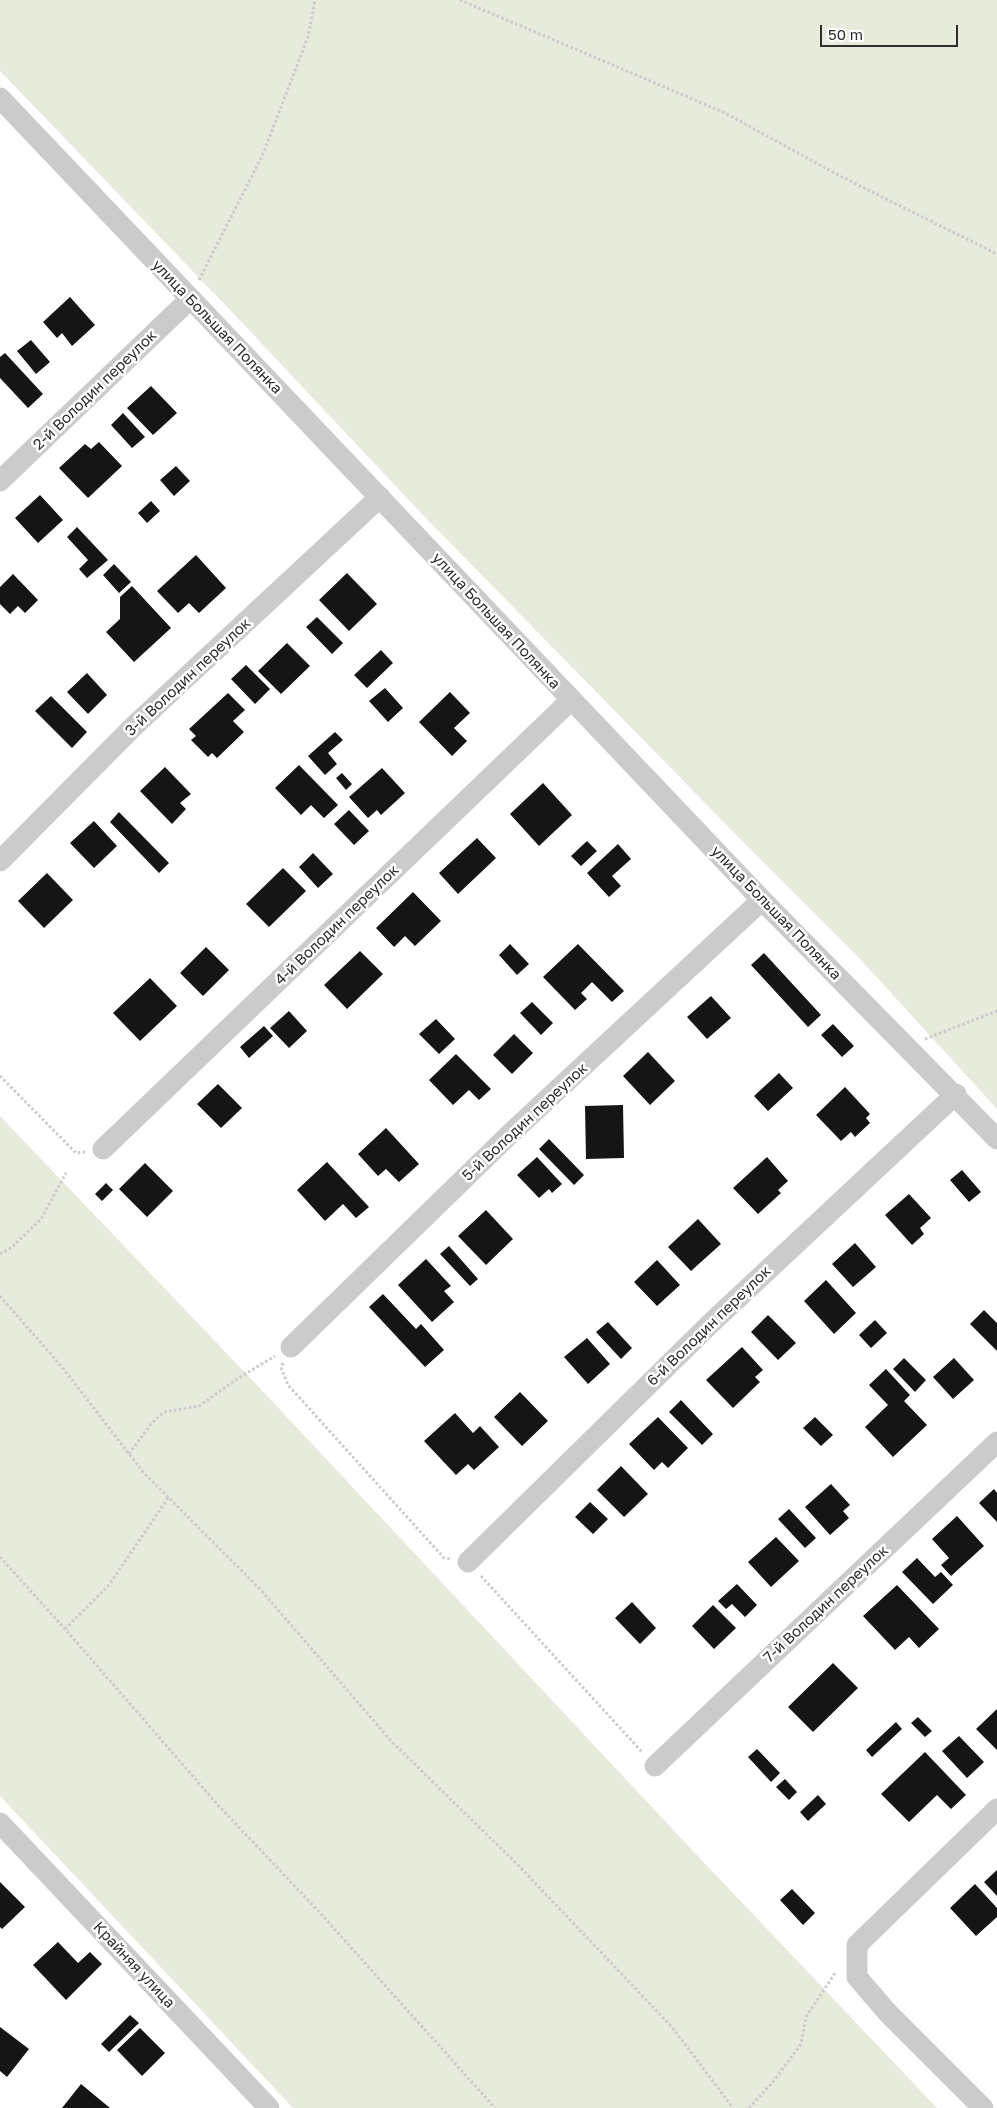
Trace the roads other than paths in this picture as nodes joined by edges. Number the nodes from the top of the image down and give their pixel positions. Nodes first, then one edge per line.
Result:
1 (0, 98) edge
2 (190, 299) junction
3 (0, 481) edge
4 (380, 497) junction
5 (571, 700) junction
6 (0, 860) edge
7 (762, 900) junction
8 (956, 1094) junction
9 (997, 1138) edge
10 (103, 1149) road end
11 (290, 1347) road end
12 (997, 1442) edge
13 (468, 1562) dead end
14 (655, 1766) dead end
15 (997, 1809) edge
16 (0, 1822) edge
17 (269, 2108) edge
18 (983, 2108) edge

1 - 2 street, улица Большая Полянка
2 - 3 street, 2-й Володин переулок
2 - 4 street, улица Большая Полянка
4 - 5 street, улица Большая Полянка
4 - 6 street, 3-й Володин переулок
5 - 7 street, улица Большая Полянка
5 - 10 street, 4-й Володин переулок
7 - 8 street, улица Большая Полянка
7 - 11 street, 5-й Володин переулок
8 - 9 street, улица Большая Полянка
8 - 13 street, 6-й Володин переулок
12 - 14 street, 7-й Володин переулок
15 - 18 street
16 - 17 street, Крайняя улица

